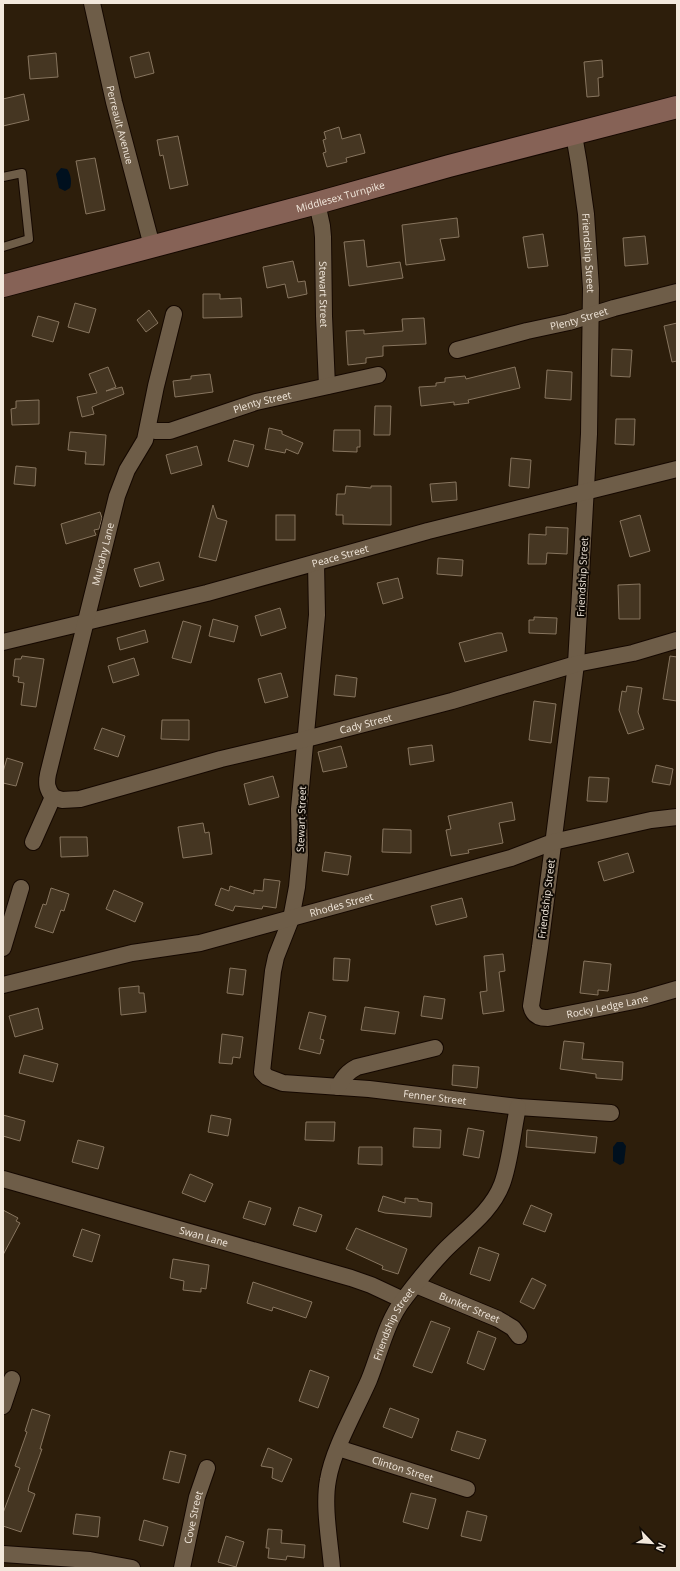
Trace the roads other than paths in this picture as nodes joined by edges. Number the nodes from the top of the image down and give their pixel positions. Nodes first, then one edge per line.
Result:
1 (92, 3) edge
2 (677, 107) edge
3 (574, 135) junction
4 (3, 177) edge
5 (316, 203) junction
6 (152, 246) junction
7 (3, 247) edge
8 (3, 286) edge
9 (677, 292) edge
10 (174, 314) dead end
11 (592, 315) junction
12 (457, 350) dead end
13 (378, 375) dead end
14 (328, 386) junction
15 (148, 429) junction
16 (677, 469) edge
17 (586, 491) junction
18 (316, 562) junction
19 (86, 622) junction
20 (677, 640) edge
21 (3, 642) edge
22 (576, 664) junction
23 (306, 740) junction
24 (53, 797) junction
25 (677, 817) edge
26 (33, 842) dead end
27 (553, 842) junction
28 (21, 888) dead end
29 (290, 919) junction
30 (3, 948) edge
31 (3, 985) edge
32 (677, 989) edge
33 (537, 1016) joint
34 (435, 1048) dead end
35 (262, 1072) joint
36 (338, 1087) junction
37 (518, 1107) junction
38 (611, 1113) dead end
39 (3, 1179) edge
40 (416, 1285) junction
41 (403, 1300) junction
42 (519, 1336) dead end
43 (12, 1379) dead end
44 (3, 1406) edge
45 (338, 1448) junction
46 (207, 1468) dead end
47 (467, 1489) dead end
48 (3, 1554) edge
49 (132, 1568) edge
50 (182, 1568) edge
51 (332, 1568) edge

1 - 6 street, Perreault Avenue
2 - 3 main road, Middlesex Turnpike
3 - 5 main road, Middlesex Turnpike
3 - 11 street, Friendship Street
4 - 7 lane
5 - 6 main road, Middlesex Turnpike
5 - 14 street, Stewart Street
6 - 8 main road, Middlesex Turnpike
9 - 11 street, Plenty Street
10 - 15 street, Mulcahy Lane
11 - 12 street, Plenty Street
11 - 17 street, Friendship Street
13 - 14 street, Plenty Street
14 - 15 street, Plenty Street
15 - 19 street, Mulcahy Lane
16 - 17 street, Peace Street
17 - 18 street, Peace Street
17 - 22 street, Friendship Street
18 - 19 street, Peace Street
18 - 23 street, Stewart Street
19 - 21 street, Peace Street
19 - 24 street, Mulcahy Lane
20 - 22 street, Cady Street
22 - 23 street, Cady Street
22 - 27 street, Friendship Street
23 - 24 street, Cady Street
23 - 29 street, Stewart Street
24 - 26 street
25 - 27 street, Rhodes Street
27 - 29 street, Rhodes Street
27 - 33 street, Friendship Street
28 - 30 street
29 - 31 street, Rhodes Street
29 - 35 street, Stewart Street
32 - 33 street, Rocky Ledge Lane
34 - 36 street
35 - 36 street, Fenner Street
36 - 37 street, Fenner Street
37 - 38 street, Fenner Street
37 - 40 street, Friendship Street
39 - 41 street, Swan Lane
40 - 41 street, Friendship Street
40 - 42 street, Bunker Street
41 - 45 street, Friendship Street
43 - 44 street
45 - 47 street, Clinton Street
45 - 51 street, Friendship Street
46 - 50 street, Cove Street
48 - 49 street

